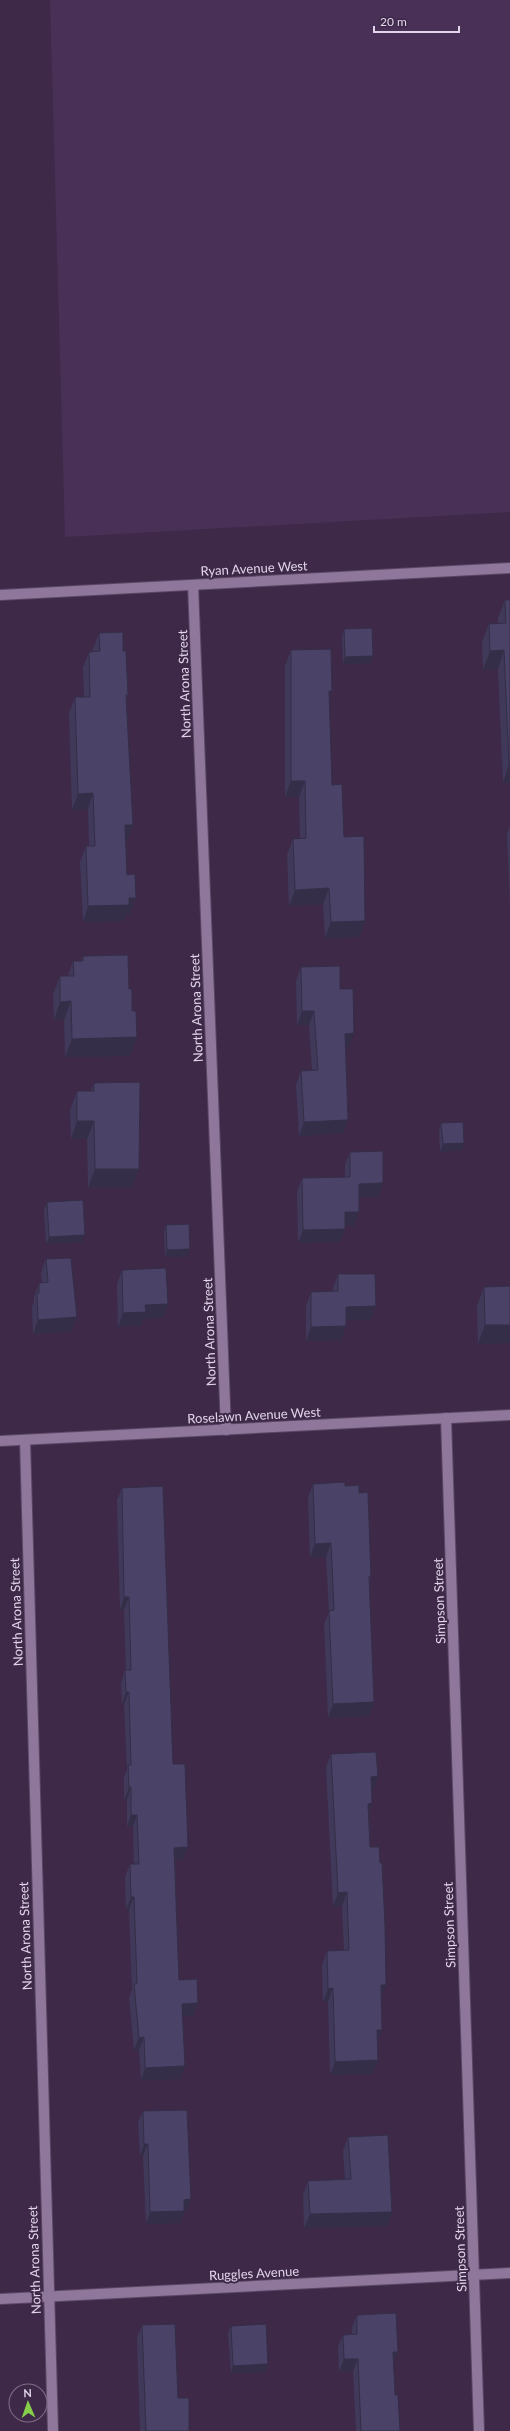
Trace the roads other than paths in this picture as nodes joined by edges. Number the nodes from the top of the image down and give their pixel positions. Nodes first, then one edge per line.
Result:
1 (510, 568) edge
2 (193, 585) junction
3 (0, 595) edge
4 (510, 1415) edge
5 (446, 1418) junction
6 (226, 1430) junction
7 (25, 1440) junction
8 (0, 1441) edge
9 (510, 2273) edge
10 (473, 2274) junction
11 (48, 2296) junction
12 (0, 2299) edge
13 (53, 2431) edge
14 (479, 2431) edge

1 - 2 street, Ryan Avenue West
2 - 3 street, Ryan Avenue West
2 - 6 street, North Arona Street
4 - 5 street, Roselawn Avenue West
5 - 6 street, Roselawn Avenue West
5 - 10 street, Simpson Street
6 - 7 street, Roselawn Avenue West
7 - 8 street, Roselawn Avenue West
7 - 11 street, North Arona Street
9 - 10 street, Ruggles Avenue
10 - 11 street, Ruggles Avenue
10 - 14 street, Simpson Street
11 - 12 street, Ruggles Avenue
11 - 13 street, North Arona Street

